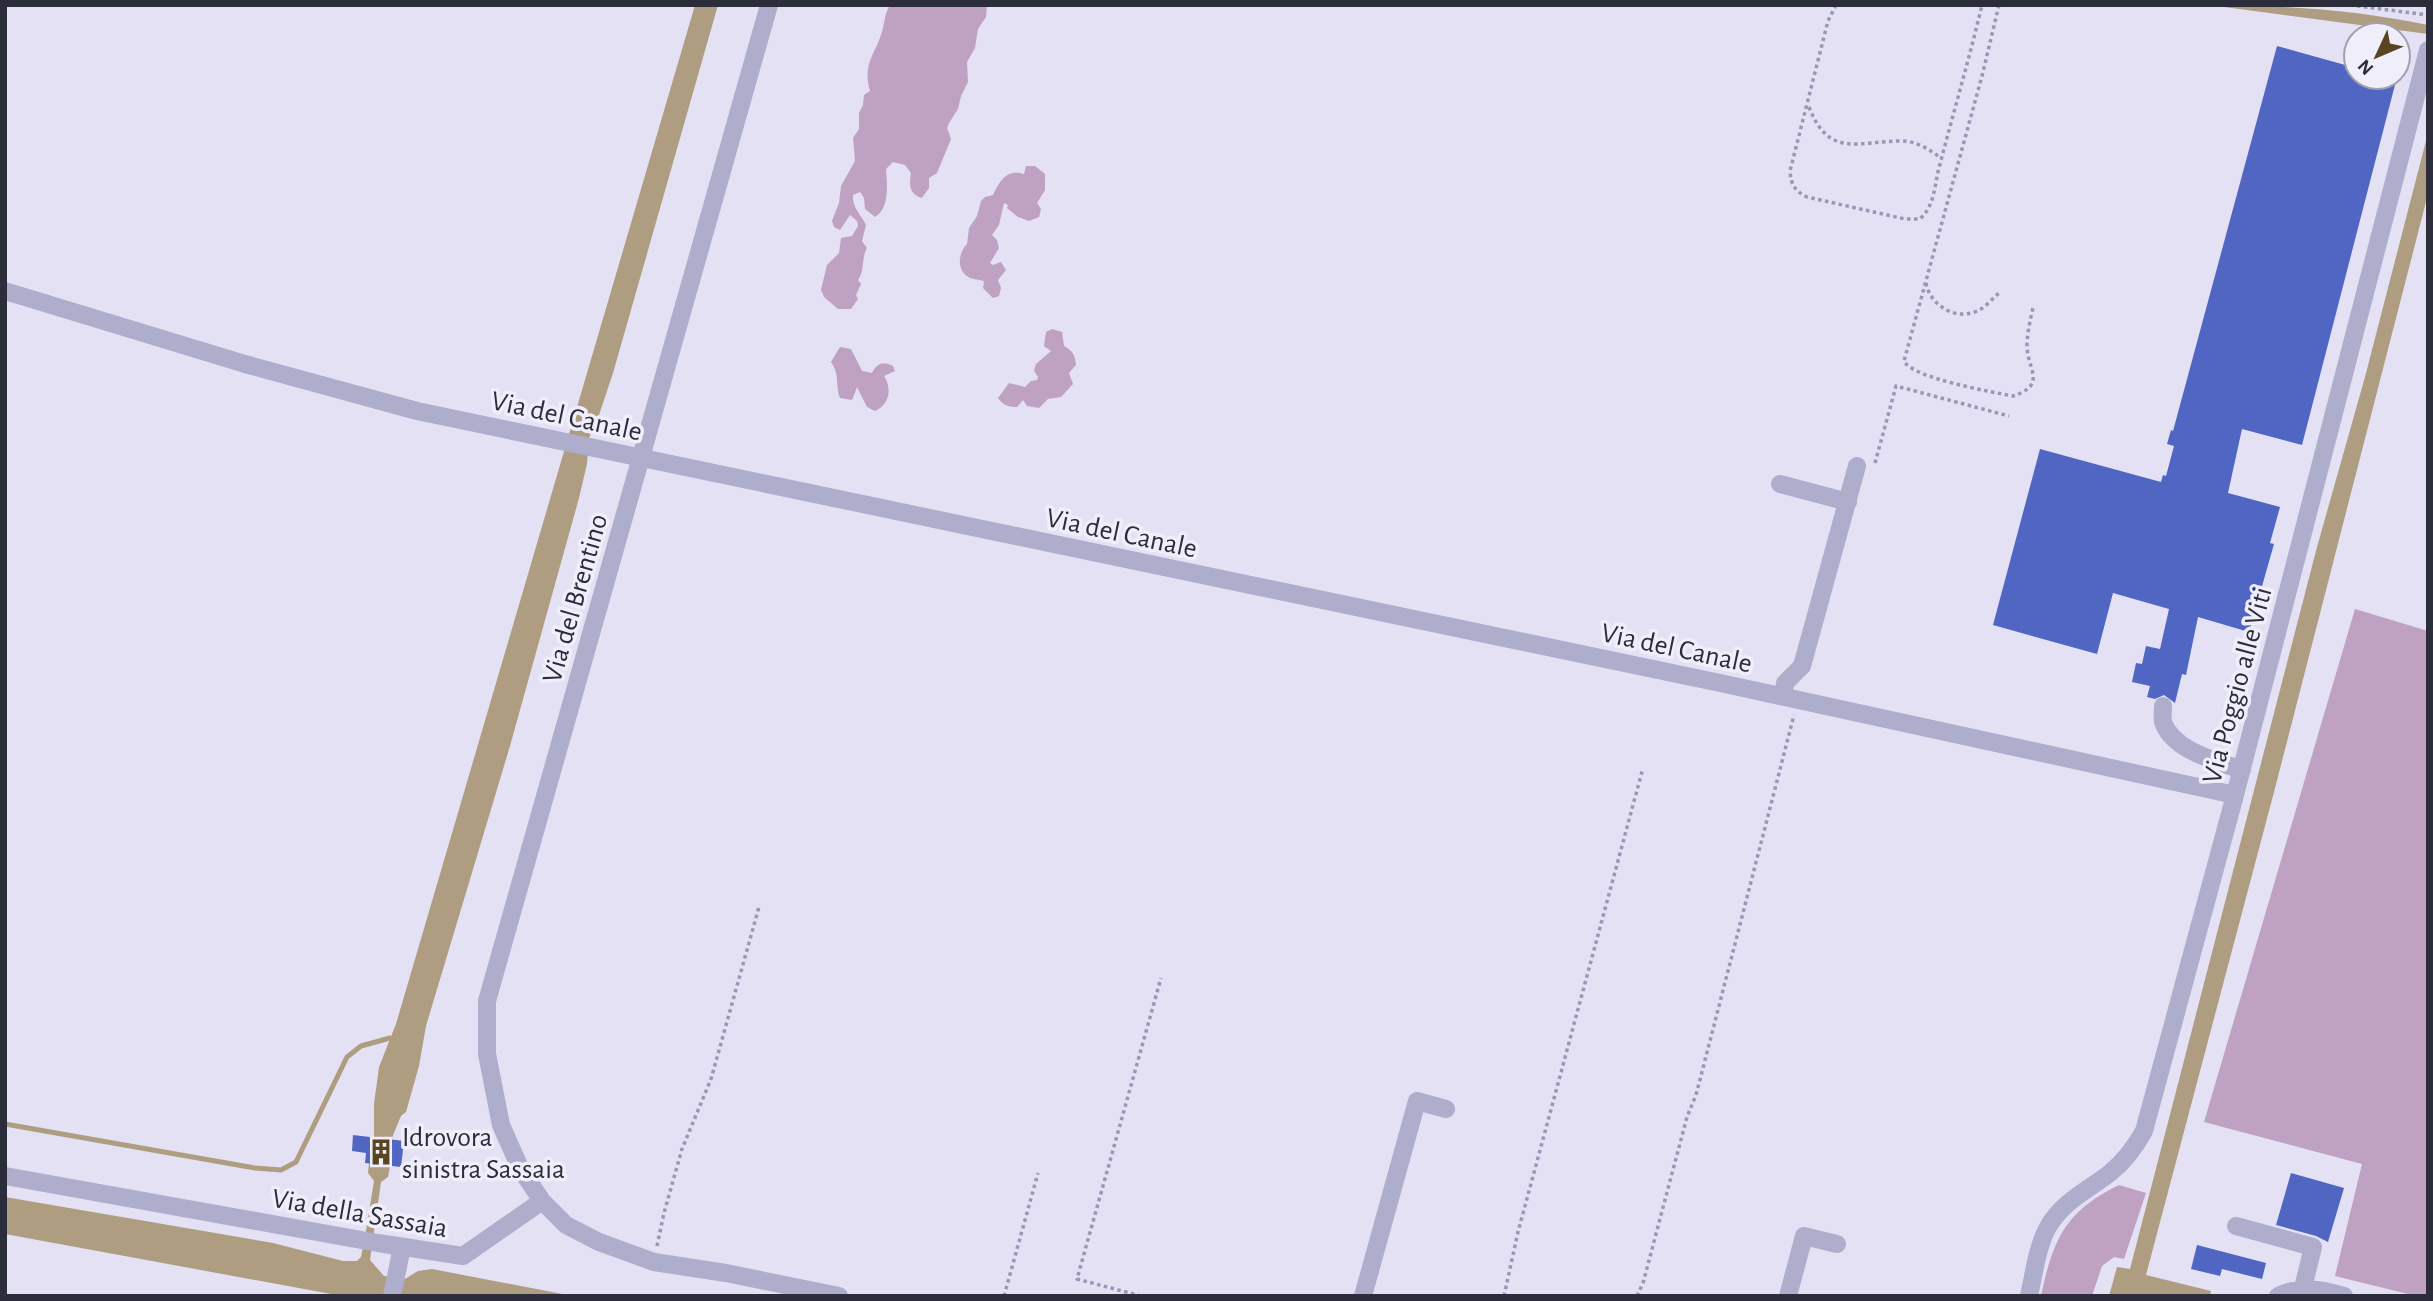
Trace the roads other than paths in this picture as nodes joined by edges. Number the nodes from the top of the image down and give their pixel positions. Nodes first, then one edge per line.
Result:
1 (769, 5) edge
2 (2428, 50) edge
3 (5, 291) edge
4 (641, 458) junction
5 (1866, 467) road end
6 (1780, 484) dead end
7 (1848, 502) junction
8 (1791, 698) junction
9 (2162, 706) dead end
10 (2242, 770) junction
11 (2235, 795) junction
12 (1447, 1109) dead end
13 (5, 1176) edge
14 (542, 1201) junction
15 (2236, 1226) dead end
16 (1837, 1244) dead end
17 (402, 1247) junction
18 (2303, 1288) junction
19 (392, 1296) edge
20 (839, 1296) edge
21 (1363, 1296) edge
22 (1788, 1296) edge
23 (2029, 1296) edge
24 (2278, 1296) edge
25 (2344, 1296) edge

1 - 4 street, Via del Brentino
2 - 10 street, Via Poggio alle Viti
3 - 4 street, Via del Canale
4 - 8 street, Via del Canale
4 - 14 street, Via del Brentino
5 - 7 street
6 - 7 street
7 - 8 street
8 - 11 street, Via del Canale
9 - 10 street
10 - 11 street, Via Poggio alle Viti
11 - 23 street, Via Poggio alle Viti
12 - 21 street
13 - 17 street, Via della Sassaia
14 - 17 street, Via della Sassaia
14 - 20 street
15 - 18 street
16 - 22 street
17 - 19 street
18 - 24 street
18 - 25 street

